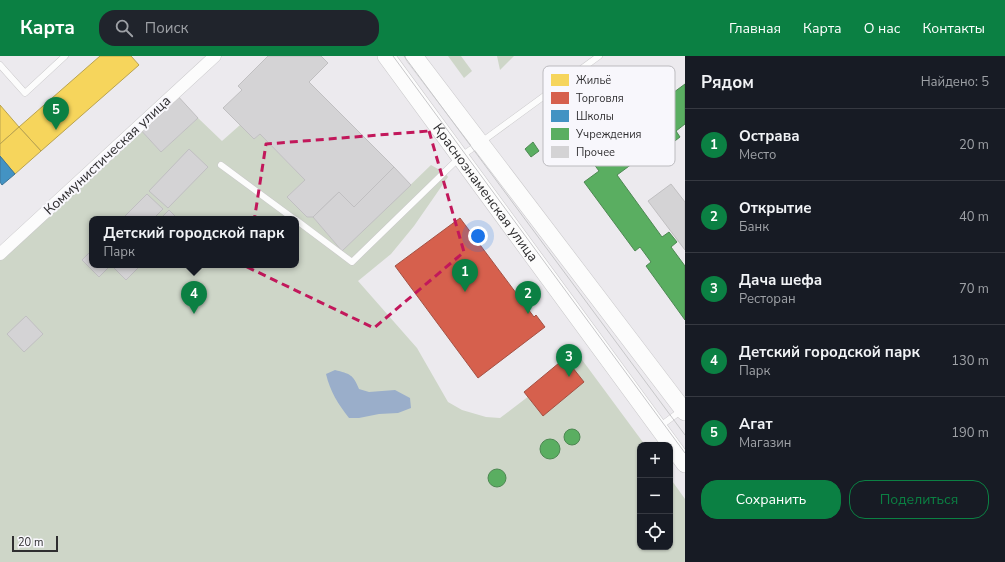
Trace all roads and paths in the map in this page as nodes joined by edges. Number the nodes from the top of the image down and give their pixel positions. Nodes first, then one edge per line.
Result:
1 (65, 56) edge
2 (215, 56) edge
3 (386, 56) edge
4 (414, 56) edge
5 (599, 56) edge
6 (0, 65) edge
7 (585, 66) edge
8 (543, 97) edge
9 (480, 143) junction
10 (460, 157) junction
11 (221, 165) dead end
12 (290, 216) edge
13 (299, 223) edge
14 (1, 251) edge
15 (684, 410) edge
16 (658, 427) junction
17 (685, 464) edge

1 - 6 lane
2 - 14 street, Коммунистическая улица
3 - 10 main road, Краснознаменская улица
4 - 9 main road, Краснознаменская улица
5 - 7 lane
8 - 9 lane
9 - 10 lane
9 - 15 main road, Краснознаменская улица
10 - 13 lane
10 - 16 main road, Краснознаменская улица
11 - 12 lane
15 - 16 lane
16 - 17 main road, Краснознаменская улица

